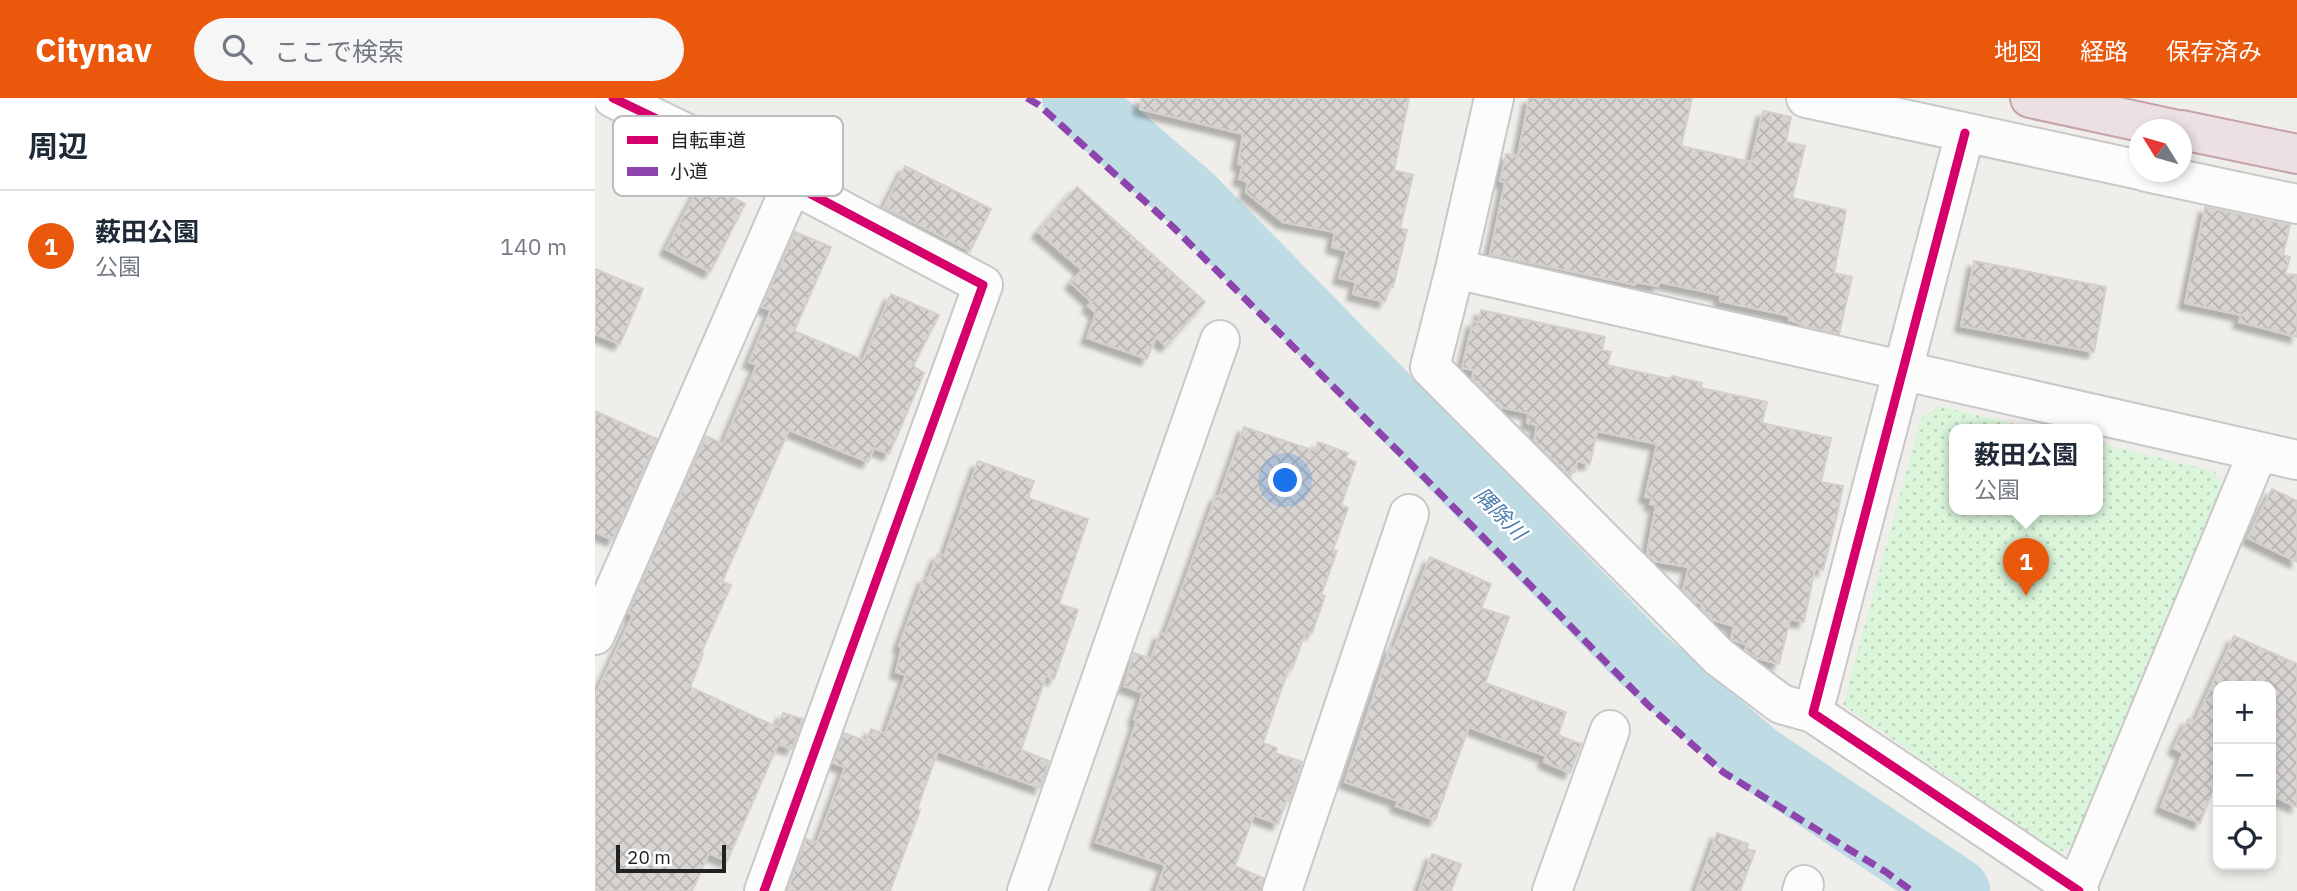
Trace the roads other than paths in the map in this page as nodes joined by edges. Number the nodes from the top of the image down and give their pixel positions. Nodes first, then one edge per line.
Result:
1 (613, 98) edge
2 (1494, 98) edge
3 (1806, 98) edge
4 (2030, 98) edge
5 (650, 116) edge
6 (2129, 119) edge
7 (1965, 132) junction
8 (2192, 132) edge
9 (2297, 154) edge
10 (2129, 168) edge
11 (2192, 182) edge
12 (787, 196) edge
13 (815, 196) edge
14 (2297, 204) edge
15 (1455, 269) junction
16 (1220, 340) dead end
17 (1902, 371) junction
18 (2258, 452) junction
19 (2297, 460) edge
20 (1409, 514) dead end
21 (595, 635) edge
22 (1812, 713) junction
23 (1610, 730) dead end
24 (2077, 890) edge
25 (764, 891) edge
26 (1027, 891) edge
27 (1282, 891) edge
28 (1552, 891) edge

1 - 5 street
2 - 15 street
3 - 7 street
4 - 6 highway
7 - 10 street
7 - 17 street
8 - 9 highway
11 - 14 street
12 - 21 street
13 - 25 street
15 - 17 street
15 - 22 street
16 - 26 street
17 - 18 street
17 - 22 street
18 - 19 street
18 - 24 street
20 - 27 street
22 - 24 street
23 - 28 street

